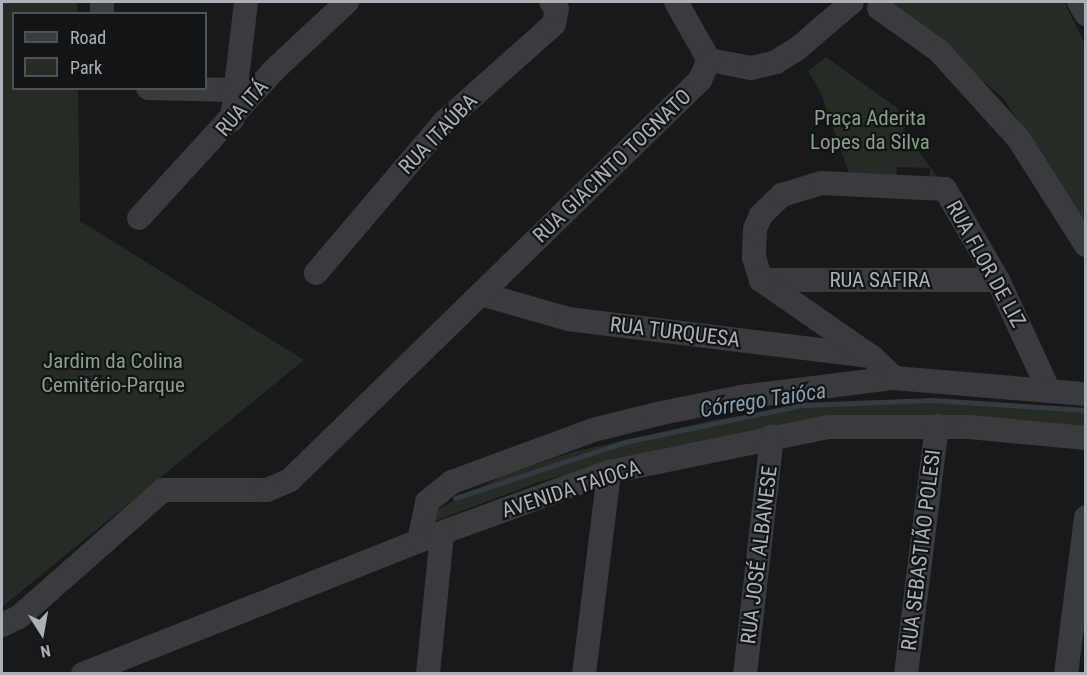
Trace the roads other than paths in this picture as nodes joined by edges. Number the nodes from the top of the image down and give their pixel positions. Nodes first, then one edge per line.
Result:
1 (246, 2) edge
2 (347, 2) edge
3 (551, 2) edge
4 (676, 2) edge
5 (852, 2) edge
6 (1079, 2) edge
7 (879, 8) dead end
8 (1086, 14) edge
9 (240, 44) junction
10 (709, 60) junction
11 (274, 70) junction
12 (207, 89) edge
13 (233, 90) junction
14 (232, 120) junction
15 (139, 218) dead end
16 (1086, 245) edge
17 (316, 273) dead end
18 (761, 280) junction
19 (998, 280) junction
20 (481, 294) junction
21 (872, 357) junction
22 (894, 378) junction
23 (1050, 391) junction
24 (1086, 394) edge
25 (937, 426) junction
26 (772, 437) junction
27 (1086, 438) edge
28 (609, 472) junction
29 (1086, 517) edge
30 (442, 533) junction
31 (419, 542) junction
32 (1081, 594) edge
33 (2, 625) edge
34 (83, 674) edge
35 (428, 674) edge
36 (584, 674) edge
37 (745, 674) edge
38 (906, 674) edge
39 (1066, 674) edge

1 - 9 street
2 - 11 street, RUA ITÁ
3 - 17 street, RUA ITAÚBA
4 - 10 street
5 - 10 street
6 - 8 street
7 - 16 street
9 - 11 street
9 - 13 street
10 - 20 street, RUA GIACINTO TOGNATO
11 - 14 street, RUA ITÁ
12 - 13 street
13 - 14 street
14 - 15 street, RUA ITÁ
18 - 19 street, RUA SAFIRA
18 - 19 street, RUA FLOR DE LIZ
18 - 21 street
19 - 23 street, RUA FLOR DE LIZ
20 - 21 street, RUA TURQUESA
20 - 33 street, RUA GIACINTO TOGNATO
21 - 22 street
22 - 23 street
22 - 31 street
23 - 24 street
25 - 26 street, AVENIDA TAIOCA
25 - 27 street, AVENIDA TAIOCA
25 - 38 street, RUA SEBASTIÃO POLESI
26 - 28 street, AVENIDA TAIOCA
26 - 37 street, RUA JOSÉ ALBANESE
28 - 30 street, AVENIDA TAIOCA
28 - 36 street
29 - 32 street
30 - 31 street, AVENIDA TAIOCA
30 - 35 street
31 - 34 street, AVENIDA TAIOCA
32 - 39 street

